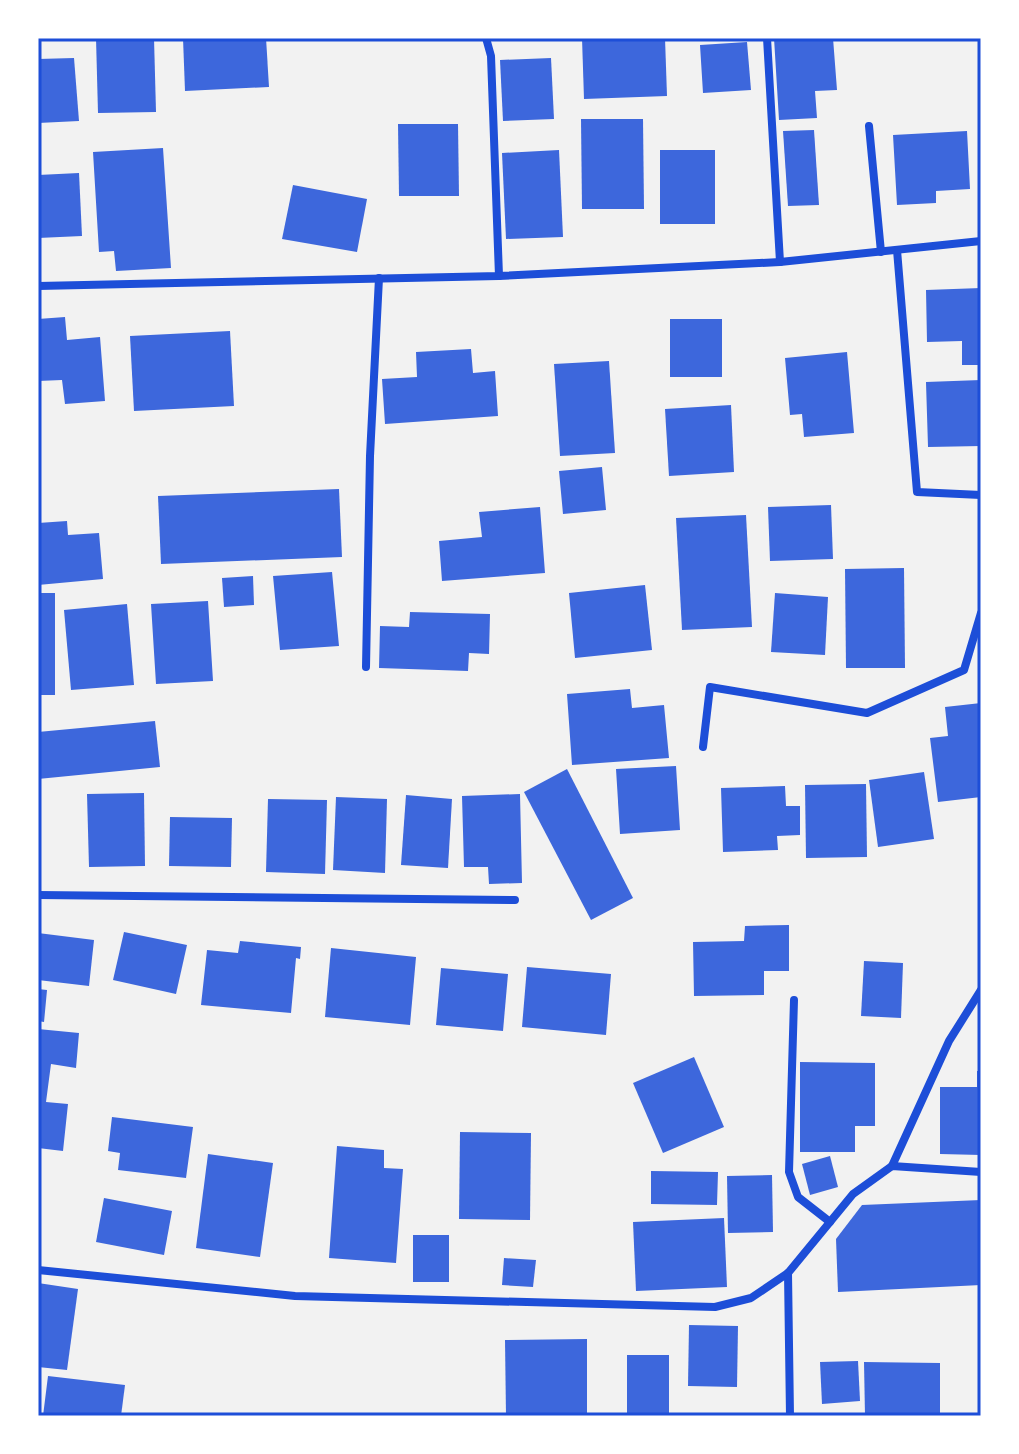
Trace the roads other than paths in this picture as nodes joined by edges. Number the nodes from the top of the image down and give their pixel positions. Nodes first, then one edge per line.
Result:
1 (486, 38) edge
2 (767, 38) edge
3 (869, 126) dead end
4 (981, 241) edge
5 (897, 250) junction
6 (881, 252) junction
7 (780, 262) junction
8 (499, 276) junction
9 (379, 278) junction
10 (38, 286) edge
11 (981, 495) edge
12 (981, 613) edge
13 (366, 667) dead end
14 (703, 747) dead end
15 (38, 895) edge
16 (515, 900) dead end
17 (981, 990) edge
18 (794, 1000) dead end
19 (892, 1166) junction
20 (981, 1172) edge
21 (830, 1222) junction
22 (38, 1270) edge
23 (788, 1273) junction
24 (790, 1416) edge

1 - 8 street
2 - 7 street
3 - 6 street
4 - 5 street
5 - 6 street
5 - 11 street
6 - 7 street
7 - 8 street
8 - 9 street
9 - 10 street
9 - 13 street
12 - 14 street
15 - 16 street
17 - 19 street
18 - 21 street
19 - 20 street
19 - 21 street
21 - 23 street
22 - 23 street
23 - 24 street

